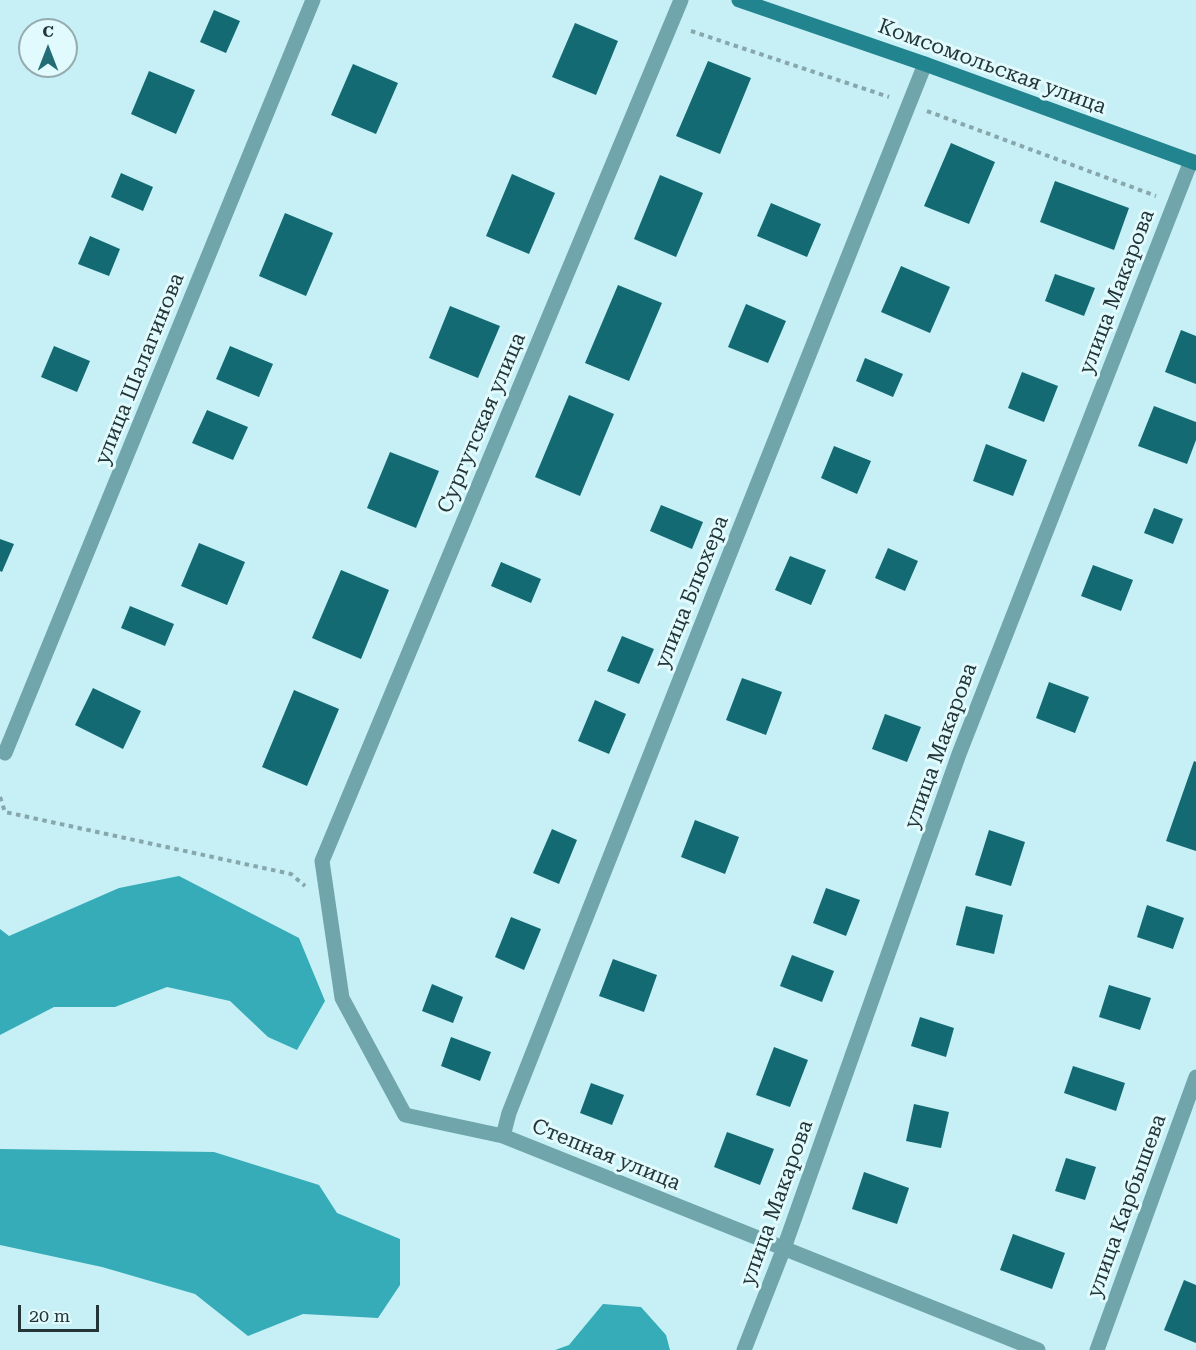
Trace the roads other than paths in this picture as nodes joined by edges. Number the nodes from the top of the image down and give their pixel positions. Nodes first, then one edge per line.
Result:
1 (313, 0) edge
2 (681, 0) edge
3 (739, 0) edge
4 (925, 64) junction
5 (1194, 162) edge
6 (5, 753) dead end
7 (322, 861) joint
8 (1196, 1077) edge
9 (503, 1136) junction
10 (784, 1248) junction
11 (744, 1350) edge
12 (1038, 1350) edge
13 (1097, 1350) edge

1 - 6 street, улица Шалагинова
2 - 7 street, Сургутская улица
3 - 4 street, Комсомольская улица
4 - 5 street, Комсомольская улица
4 - 9 street, улица Блюхера
5 - 10 street, улица Макарова
7 - 9 street, Степная улица
8 - 13 street, улица Карбышева
9 - 10 street, Степная улица
10 - 11 street, улица Макарова
10 - 12 street, Степная улица

